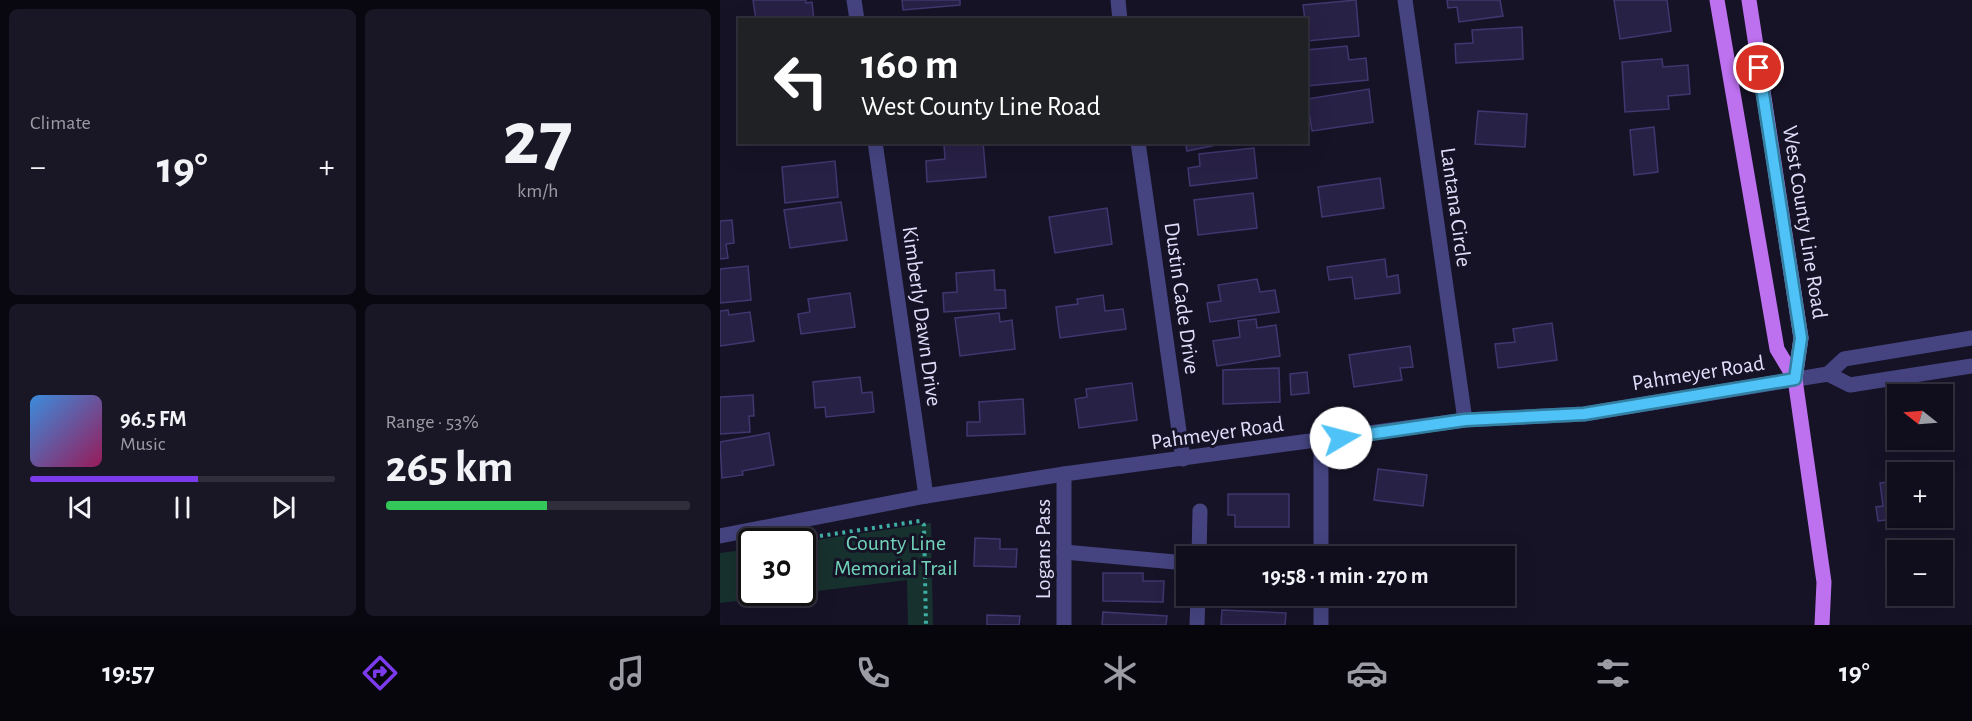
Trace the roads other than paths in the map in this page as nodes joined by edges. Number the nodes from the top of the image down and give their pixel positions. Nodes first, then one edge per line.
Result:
1 (854, 0) edge
2 (1118, 0) edge
3 (1405, 0) edge
4 (1717, 0) edge
5 (1749, 0) edge
6 (857, 18) edge
7 (1120, 18) edge
8 (875, 144) edge
9 (1138, 144) edge
10 (1972, 338) edge
11 (1972, 366) edge
12 (1828, 374) junction
13 (1795, 379) junction
14 (1465, 420) junction
15 (1321, 440) junction
16 (1183, 459) junction
17 (1064, 474) junction
18 (927, 496) junction
19 (1200, 511) dead end
20 (720, 536) edge
21 (1199, 546) edge
22 (1321, 546) edge
23 (1064, 552) junction
24 (1176, 562) edge
25 (1198, 606) edge
26 (1321, 606) edge
27 (1064, 625) edge
28 (1197, 625) edge
29 (1321, 625) edge
30 (1822, 625) edge

1 - 6 street
2 - 7 street
3 - 14 street, Lantana Circle
4 - 13 main road, West County Line Road
5 - 13 main road, West County Line Road
8 - 18 street, Kimberly Dawn Drive
9 - 16 street, Dustin Cade Drive
10 - 12 street, Pahmeyer Road
11 - 12 street, Pahmeyer Road
12 - 13 street, Pahmeyer Road
13 - 14 street, Pahmeyer Road
13 - 30 main road, West County Line Road
14 - 15 street, Pahmeyer Road
15 - 16 street, Pahmeyer Road
15 - 22 street
16 - 17 street, Pahmeyer Road
17 - 18 street, Pahmeyer Road
17 - 23 street, Logans Pass
18 - 20 street, Pahmeyer Road
19 - 21 street
23 - 24 street
23 - 27 street, Logans Pass
25 - 28 street
26 - 29 street

